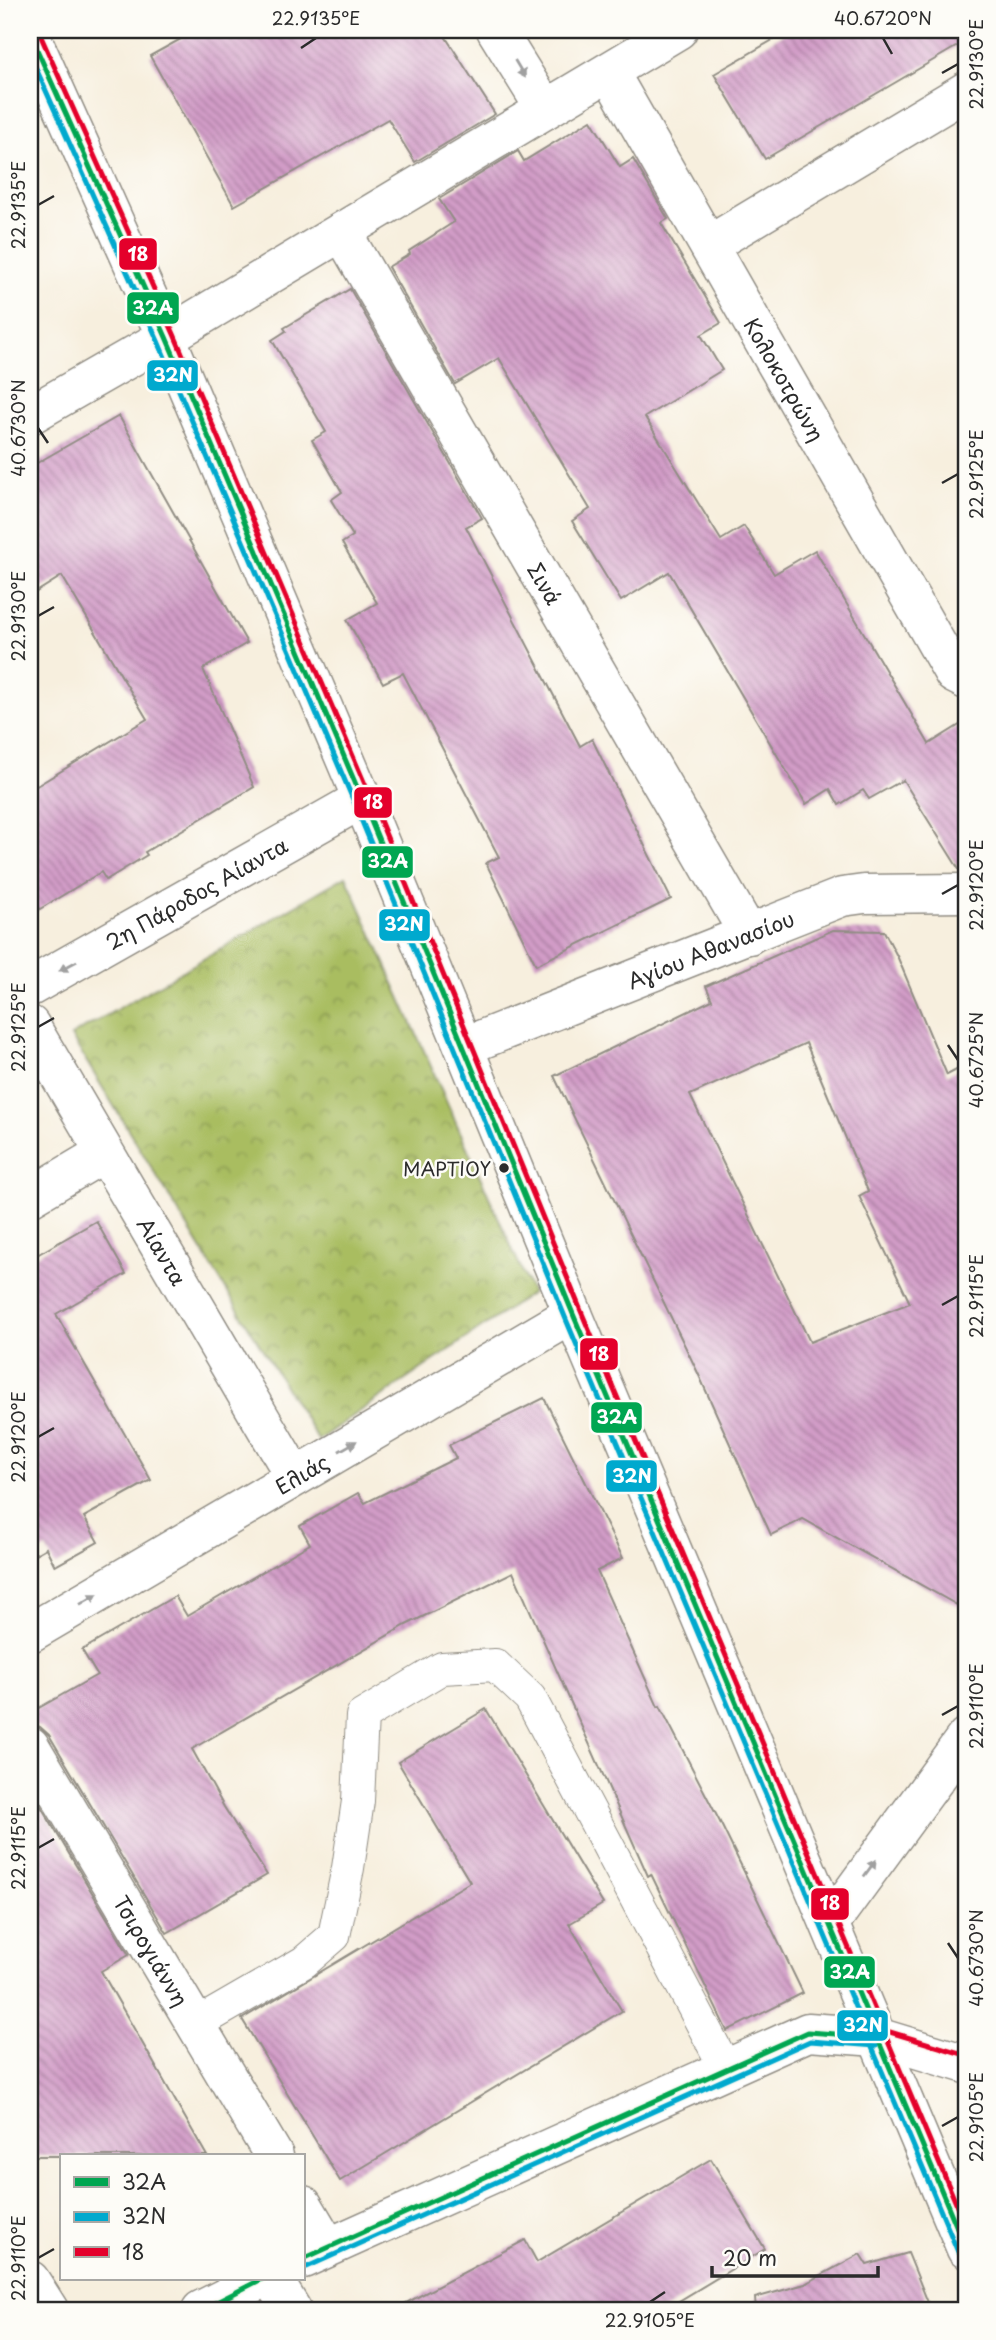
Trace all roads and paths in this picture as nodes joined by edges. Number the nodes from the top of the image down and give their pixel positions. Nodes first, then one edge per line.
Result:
1 (496, 30) edge
2 (678, 30) edge
3 (30, 34) edge
4 (609, 72) junction
5 (41, 88) edge
6 (966, 92) edge
7 (545, 109) junction
8 (342, 232) junction
9 (709, 245) junction
10 (166, 337) junction
11 (30, 415) edge
12 (966, 680) edge
13 (362, 799) junction
14 (966, 893) edge
15 (749, 934) junction
16 (30, 987) edge
17 (30, 1025) edge
18 (465, 1046) junction
19 (104, 1153) junction
20 (30, 1196) edge
21 (573, 1314) junction
22 (295, 1477) junction
23 (30, 1633) edge
24 (966, 1737) edge
25 (30, 1746) edge
26 (830, 1923) junction
27 (195, 2025) junction
28 (877, 2037) junction
29 (966, 2064) edge
30 (726, 2069) junction
31 (273, 2154) edge
32 (304, 2209) edge
33 (966, 2249) edge
34 (315, 2253) edge
35 (30, 2280) edge
36 (260, 2280) edge
37 (273, 2280) edge
38 (50, 2310) edge
39 (201, 2310) edge
40 (292, 2310) edge

1 -> 7 street
2 - 4 street
3 - 5 street
4 - 7 street
4 - 9 street, Κολοκοτρώνη
5 - 10 street
6 - 9 street
7 - 8 street
8 - 10 street
8 - 15 street, Σινά
9 - 12 street, Κολοκοτρώνη
10 - 11 street
10 - 13 street
13 -> 16 street, 2η Πάροδος Αίαντα
13 - 18 street
14 - 15 street, Αγίου Αθανασίου
15 - 18 street, Αγίου Αθανασίου
17 - 19 street, Αίαντα
18 - 21 street
19 - 20 street
19 - 22 street, Αίαντα
22 -> 21 street, Ελιάς
21 - 26 street
23 -> 22 street, Ελιάς
26 -> 24 street
25 - 27 street, Τσιρογιάννη
26 - 28 street
27 - 30 lane
27 - 31 street, Τσιρογιάννη
28 - 29 street
28 - 30 street
28 - 33 street
30 - 34 street
32 - 34 street
35 - 38 street
36 - 39 street
37 - 40 street

